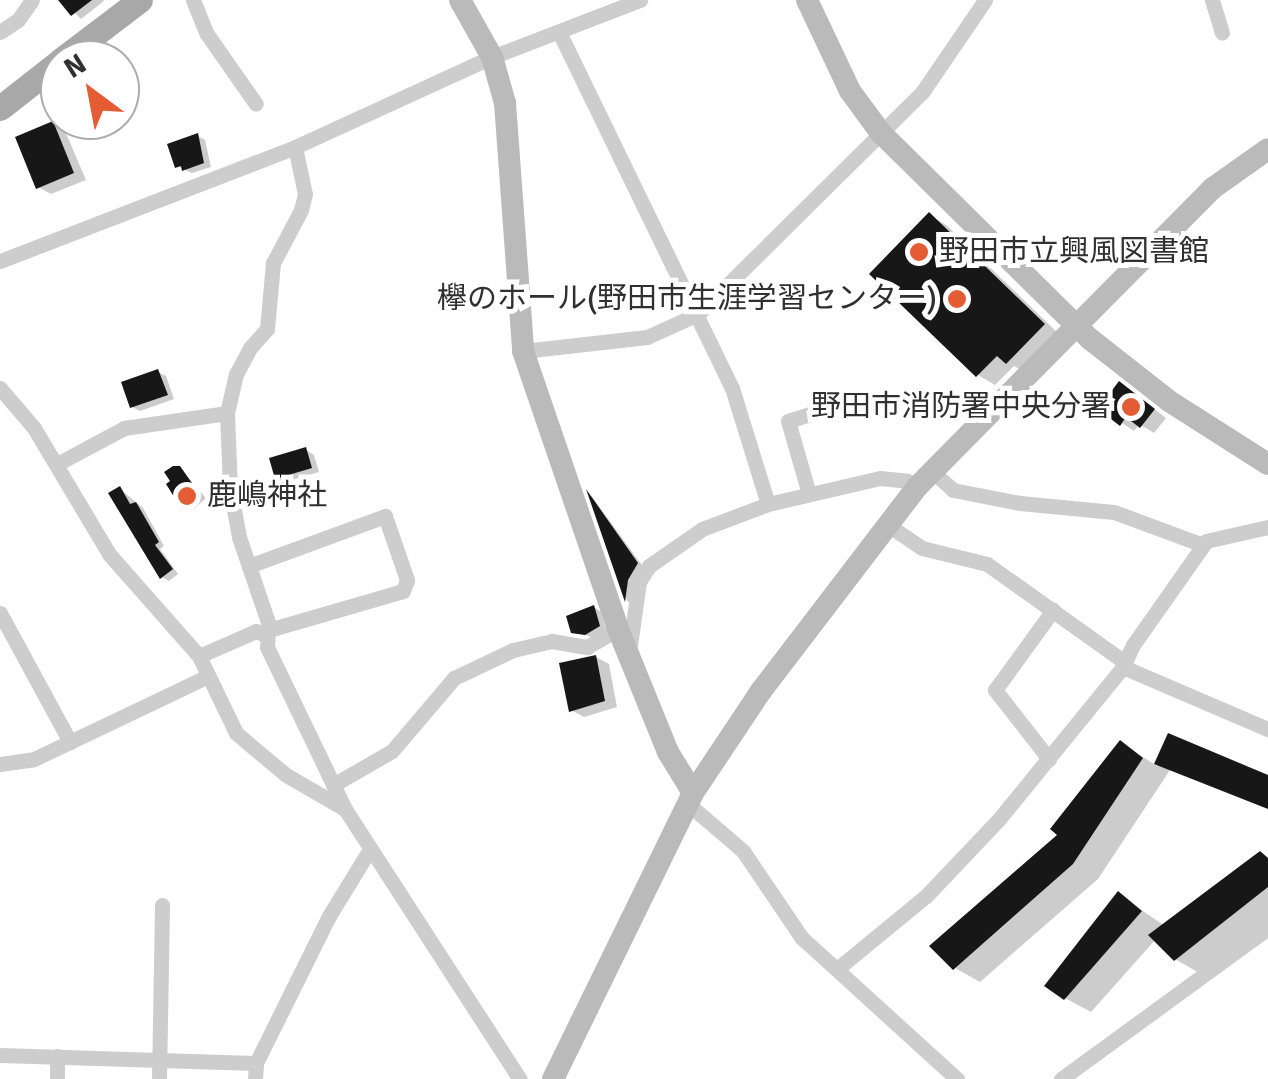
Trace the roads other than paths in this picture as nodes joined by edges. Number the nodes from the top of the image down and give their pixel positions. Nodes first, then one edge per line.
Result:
1 (32, 0) edge
2 (140, 0) edge
3 (193, 0) edge
4 (460, 0) edge
5 (640, 0) edge
6 (807, 0) edge
7 (985, 0) edge
8 (1212, 0) edge
9 (0, 32) edge
10 (1222, 32) dead end
11 (560, 34) junction
12 (87, 40) edge
13 (492, 57) junction
14 (40, 77) edge
15 (256, 104) dead end
16 (0, 108) edge
17 (881, 133) junction
18 (294, 146) junction
19 (1268, 149) edge
20 (0, 261) edge
21 (698, 314) junction
22 (1075, 326) junction
23 (523, 351) junction
24 (0, 388) edge
25 (834, 406) dead end
26 (227, 413) junction
27 (56, 464) junction
28 (1268, 464) edge
29 (925, 479) junction
30 (810, 494) junction
31 (768, 504) junction
32 (888, 525) junction
33 (1268, 527) edge
34 (1203, 545) junction
35 (249, 566) junction
36 (1053, 610) junction
37 (0, 612) edge
38 (618, 629) junction
39 (268, 633) junction
40 (199, 656) junction
41 (629, 656) junction
42 (1123, 664) junction
43 (208, 676) junction
44 (1268, 729) edge
45 (70, 742) junction
46 (1049, 759) junction
47 (0, 764) edge
48 (334, 785) junction
49 (690, 798) junction
50 (345, 809) junction
51 (370, 849) junction
52 (162, 904) dead end
53 (1268, 928) edge
54 (837, 969) junction
55 (0, 1055) edge
56 (57, 1056) junction
57 (159, 1057) junction
58 (255, 1071) edge
59 (56, 1079) edge
60 (159, 1079) edge
61 (520, 1079) edge
62 (553, 1079) edge
63 (957, 1079) edge
64 (1060, 1079) edge

1 - 9 street
2 - 12 main road
3 - 15 street
4 - 13 street
5 - 11 street
6 - 17 street
7 - 17 street
8 - 10 street
11 - 13 street
11 - 21 street
13 - 18 street
13 - 23 street
14 - 16 main road
17 - 21 street
17 - 22 street
18 - 20 street
18 - 26 street
19 - 22 street
21 - 23 street
21 - 31 street
22 - 28 street
22 - 29 street
23 - 38 street
24 - 27 street
25 - 30 street
26 - 27 street
26 - 35 street
27 - 40 street
29 - 30 street
29 - 32 street
29 - 34 street
30 - 31 street
31 - 41 street
32 - 36 street
32 - 49 street
33 - 34 street
34 - 42 street
35 - 39 street
35 - 39 street
36 - 42 street
36 - 46 street
37 - 45 street
38 - 41 street
38 - 48 street
39 - 40 street
39 - 48 street
40 - 43 street
41 - 49 street
42 - 44 street
42 - 46 street
43 - 45 street
43 - 50 street
45 - 47 street
46 - 54 street
48 - 50 street
49 - 54 street
49 - 62 street
50 - 51 street
51 - 58 street
51 - 61 street
52 - 57 street
53 - 64 street
54 - 63 street
55 - 56 street
56 - 57 street
56 - 59 street
57 - 58 street
57 - 60 street

